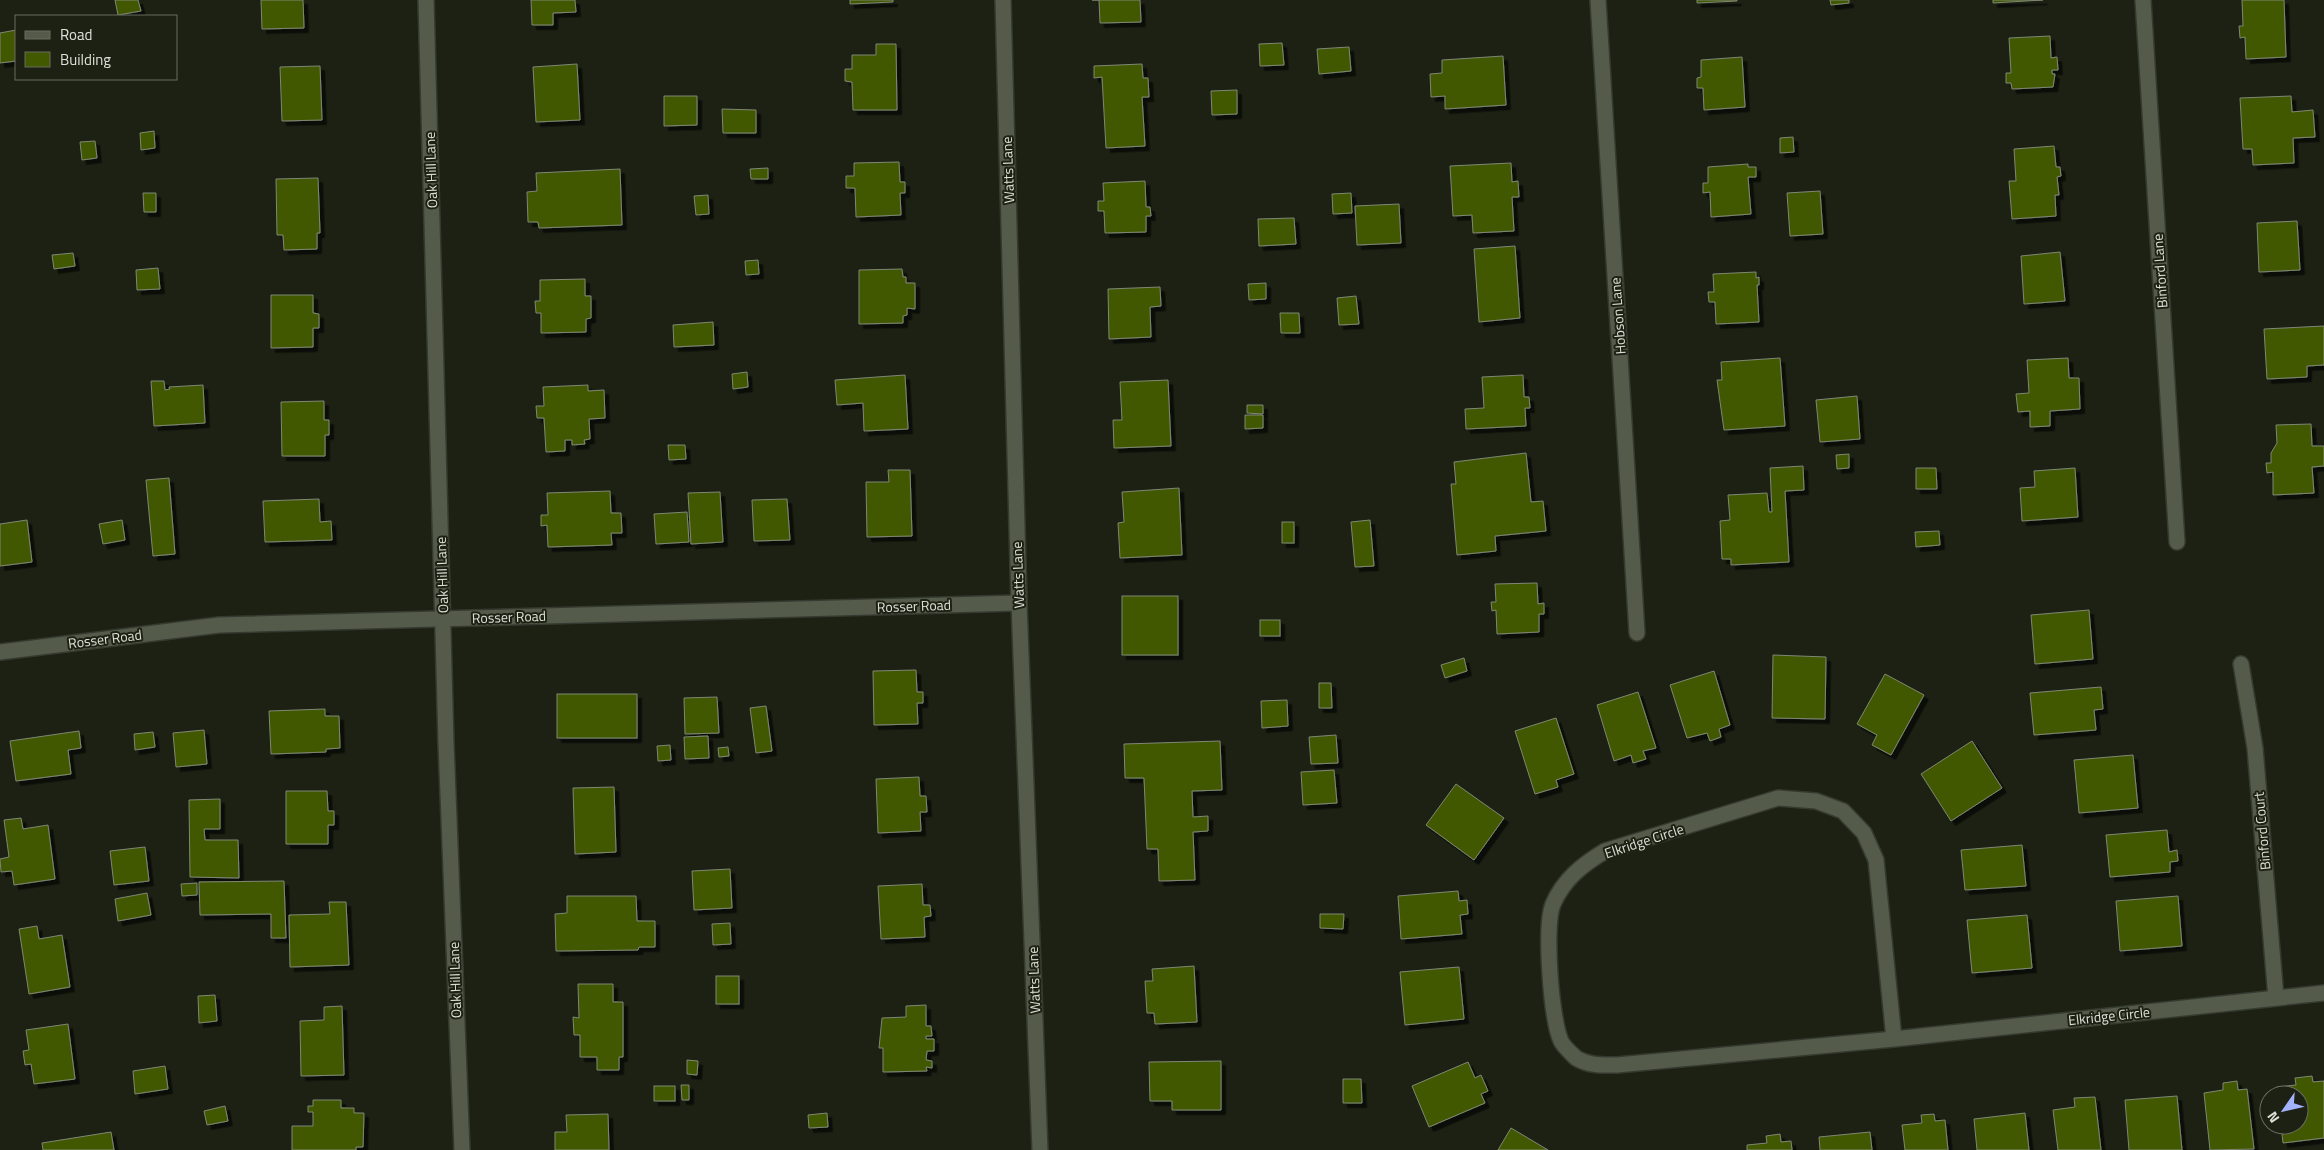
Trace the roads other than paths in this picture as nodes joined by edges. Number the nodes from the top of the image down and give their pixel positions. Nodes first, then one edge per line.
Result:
1 (426, 0) edge
2 (1003, 0) edge
3 (1598, 0) edge
4 (2143, 0) edge
5 (2177, 542) dead end
6 (1019, 602) junction
7 (443, 619) junction
8 (1637, 633) dead end
9 (0, 652) edge
10 (2242, 664) dead end
11 (2324, 993) edge
12 (2276, 998) junction
13 (1894, 1039) junction
14 (462, 1150) edge
15 (1040, 1150) edge

1 - 7 street, Oak Hill Lane
2 - 6 street, Watts Lane
3 - 8 street, Hobson Lane
4 - 5 street, Binford Lane
6 - 7 street, Rosser Road
6 - 15 street, Watts Lane
7 - 9 street, Rosser Road
7 - 14 street, Oak Hill Lane
10 - 12 street, Binford Court
11 - 12 street, Elkridge Circle
12 - 13 street, Elkridge Circle
13 - 13 street, Elkridge Circle

